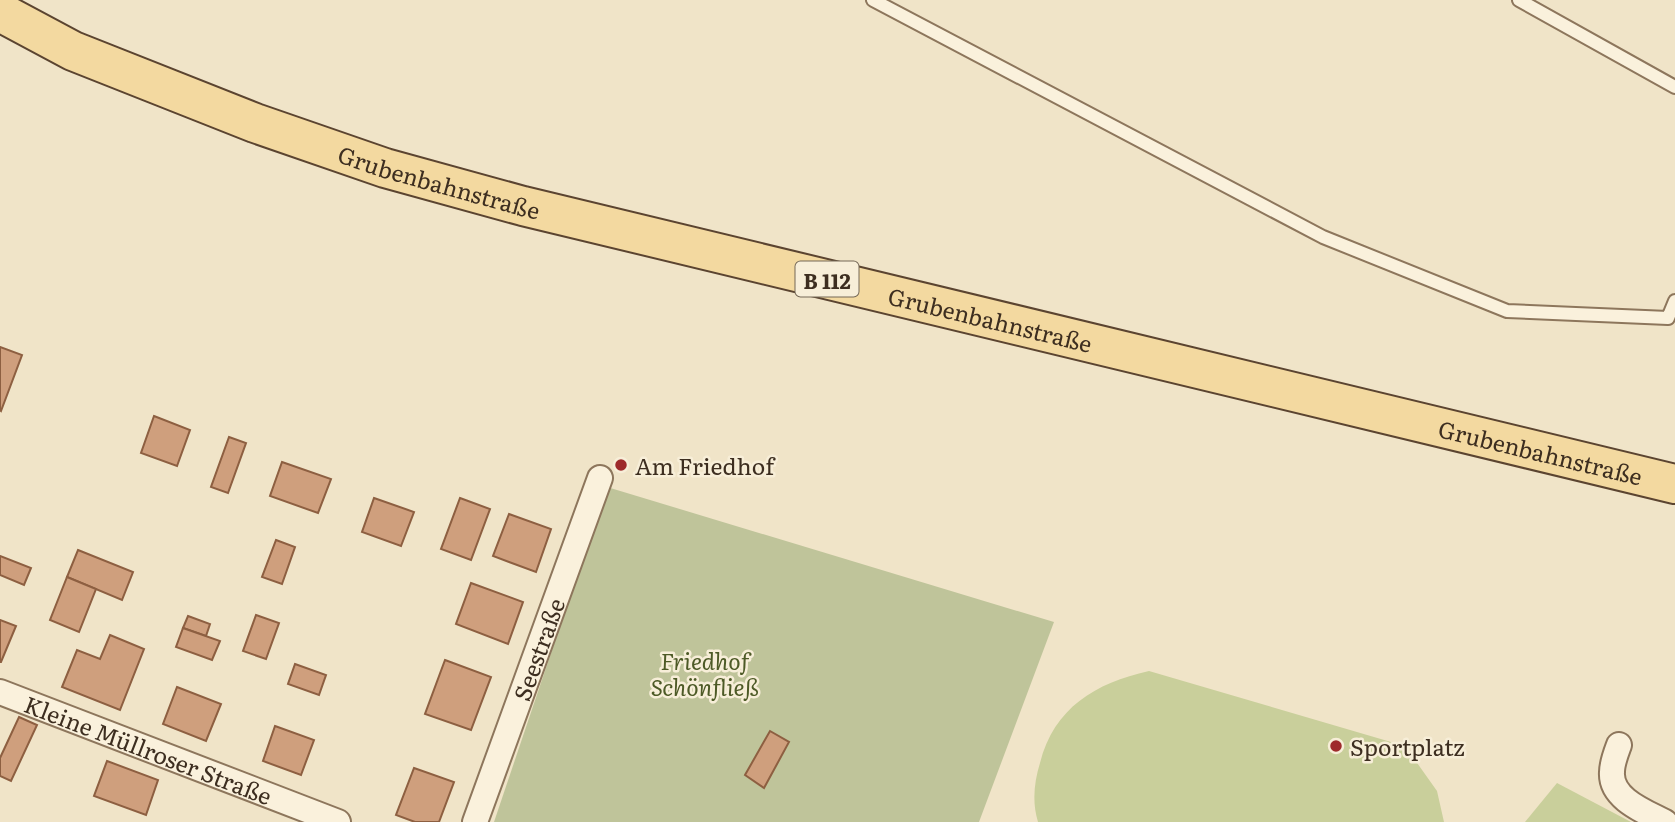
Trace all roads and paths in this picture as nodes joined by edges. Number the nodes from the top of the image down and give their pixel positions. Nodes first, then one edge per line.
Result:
1 (873, 0) edge
2 (1519, 0) edge
3 (0, 12) edge
4 (1675, 87) edge
5 (1675, 301) edge
6 (600, 478) dead end
7 (1675, 484) edge
8 (0, 692) edge
9 (1619, 745) dead end
10 (338, 822) edge
11 (475, 822) edge
12 (1665, 822) edge

1 - 5 lane
2 - 4 lane
3 - 7 main road, Grubenbahnstraße / B 112
6 - 11 street, Seestraße
8 - 10 street, Kleine Müllroser Straße
9 - 12 street

